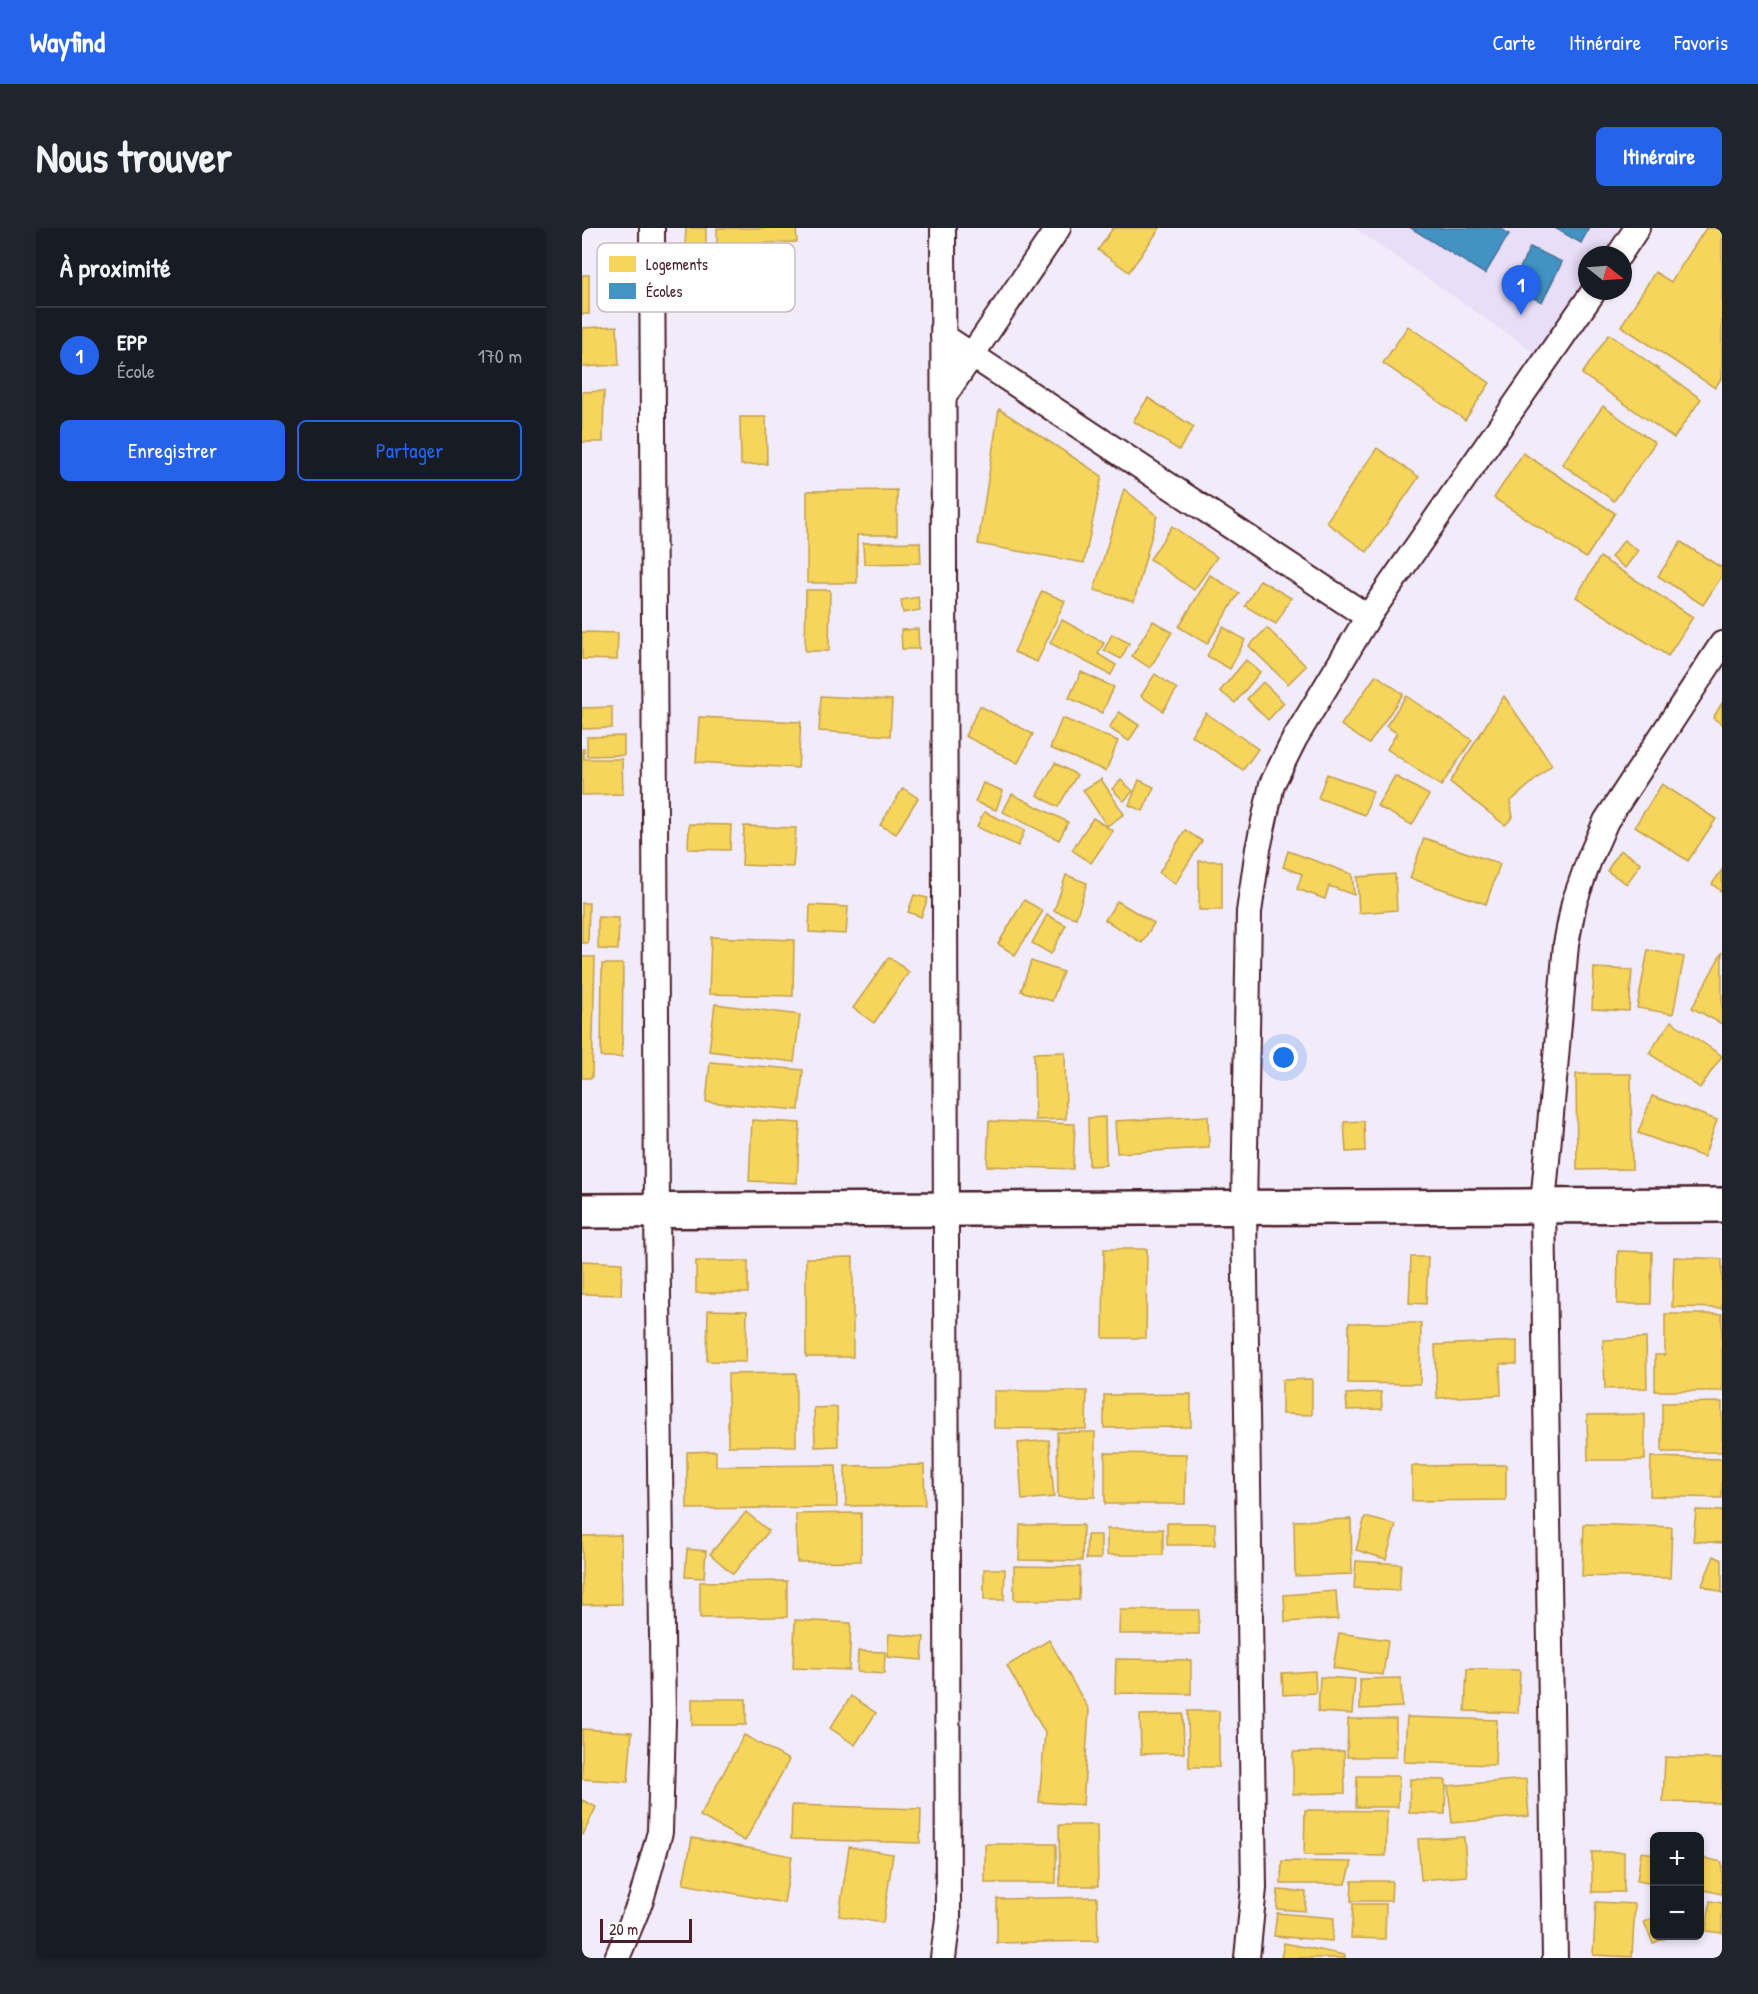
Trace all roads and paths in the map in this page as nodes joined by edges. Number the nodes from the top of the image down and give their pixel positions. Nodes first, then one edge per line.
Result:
1 (652, 228) edge
2 (943, 228) edge
3 (1058, 228) edge
4 (1637, 228) edge
5 (652, 243) edge
6 (1625, 246) edge
7 (1588, 300) edge
8 (652, 312) edge
9 (943, 336) junction
10 (972, 354) junction
11 (944, 396) junction
12 (1368, 617) junction
13 (1722, 645) edge
14 (1543, 1205) junction
15 (1722, 1205) edge
16 (1244, 1209) junction
17 (946, 1210) junction
18 (582, 1211) edge
19 (657, 1211) junction
20 (617, 1958) edge
21 (943, 1958) edge
22 (1247, 1958) edge
23 (1555, 1958) edge

1 - 5 street
2 - 9 street
3 - 10 street
4 - 6 street
7 - 12 street
8 - 19 street
9 - 10 street
9 - 11 street
10 - 11 street
10 - 12 street
11 - 17 street
12 - 16 street
13 - 14 street
14 - 15 street
14 - 16 street
14 - 23 street
16 - 17 street
16 - 22 street
17 - 19 street
17 - 21 street
18 - 19 street
19 - 20 street

